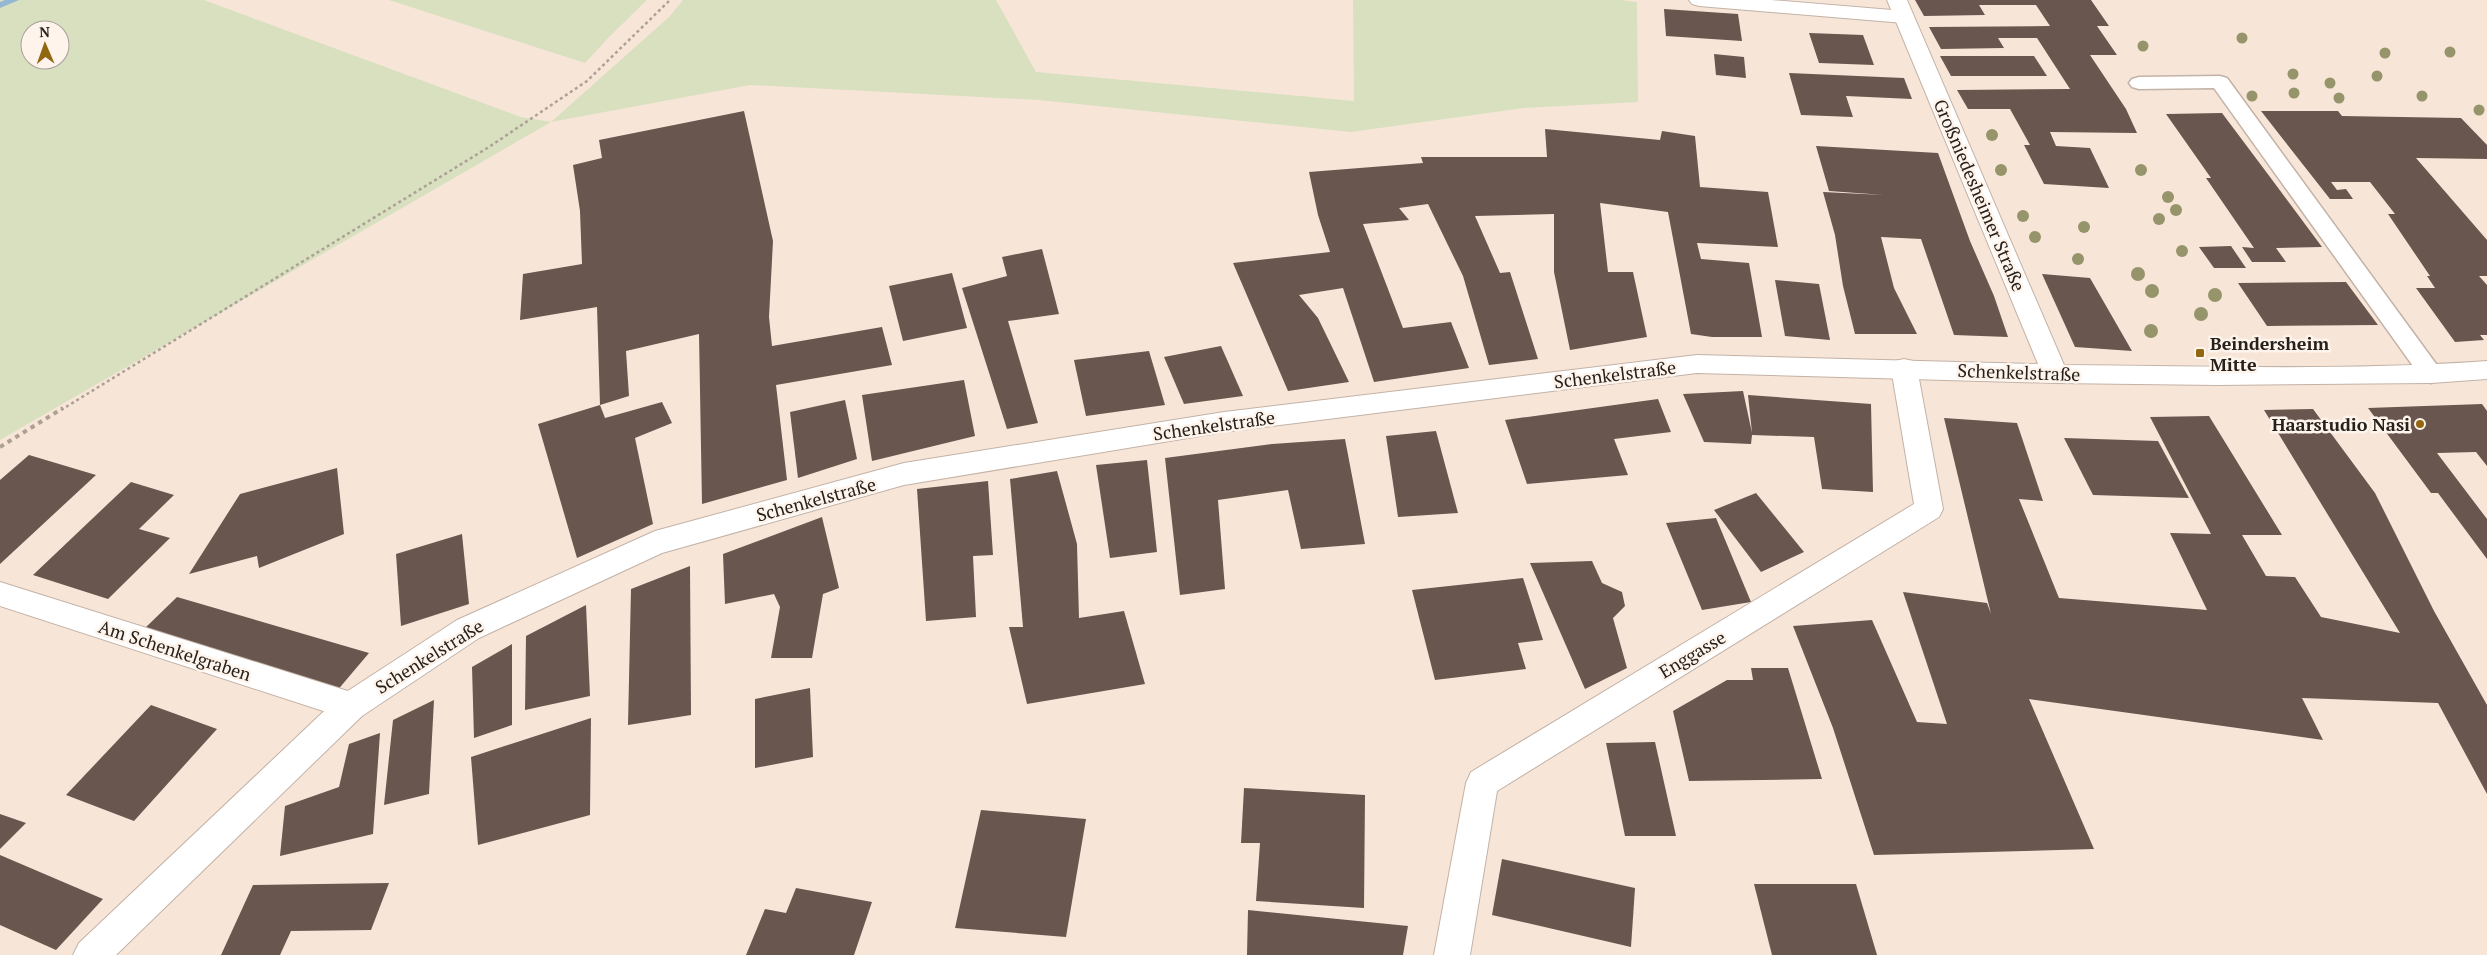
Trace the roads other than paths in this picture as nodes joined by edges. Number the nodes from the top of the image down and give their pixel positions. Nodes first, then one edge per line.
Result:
1 (1699, 0) edge
2 (1900, 8) edge
3 (2139, 83) dead end
4 (1904, 368) junction
5 (2487, 370) edge
6 (2055, 374) junction
7 (2431, 374) junction
8 (0, 594) edge
9 (351, 706) junction
10 (91, 955) edge
11 (1452, 955) edge

1 - 2 street, Großniedesheimer Straße
2 - 6 street, Großniedesheimer Straße
3 - 7 lane
4 - 6 street, Schenkelstraße
4 - 9 street, Schenkelstraße
4 - 11 street, Enggasse
5 - 7 street, Schenkelstraße
6 - 7 street, Schenkelstraße
8 - 9 street, Am Schenkelgraben
9 - 10 street, Schenkelstraße

